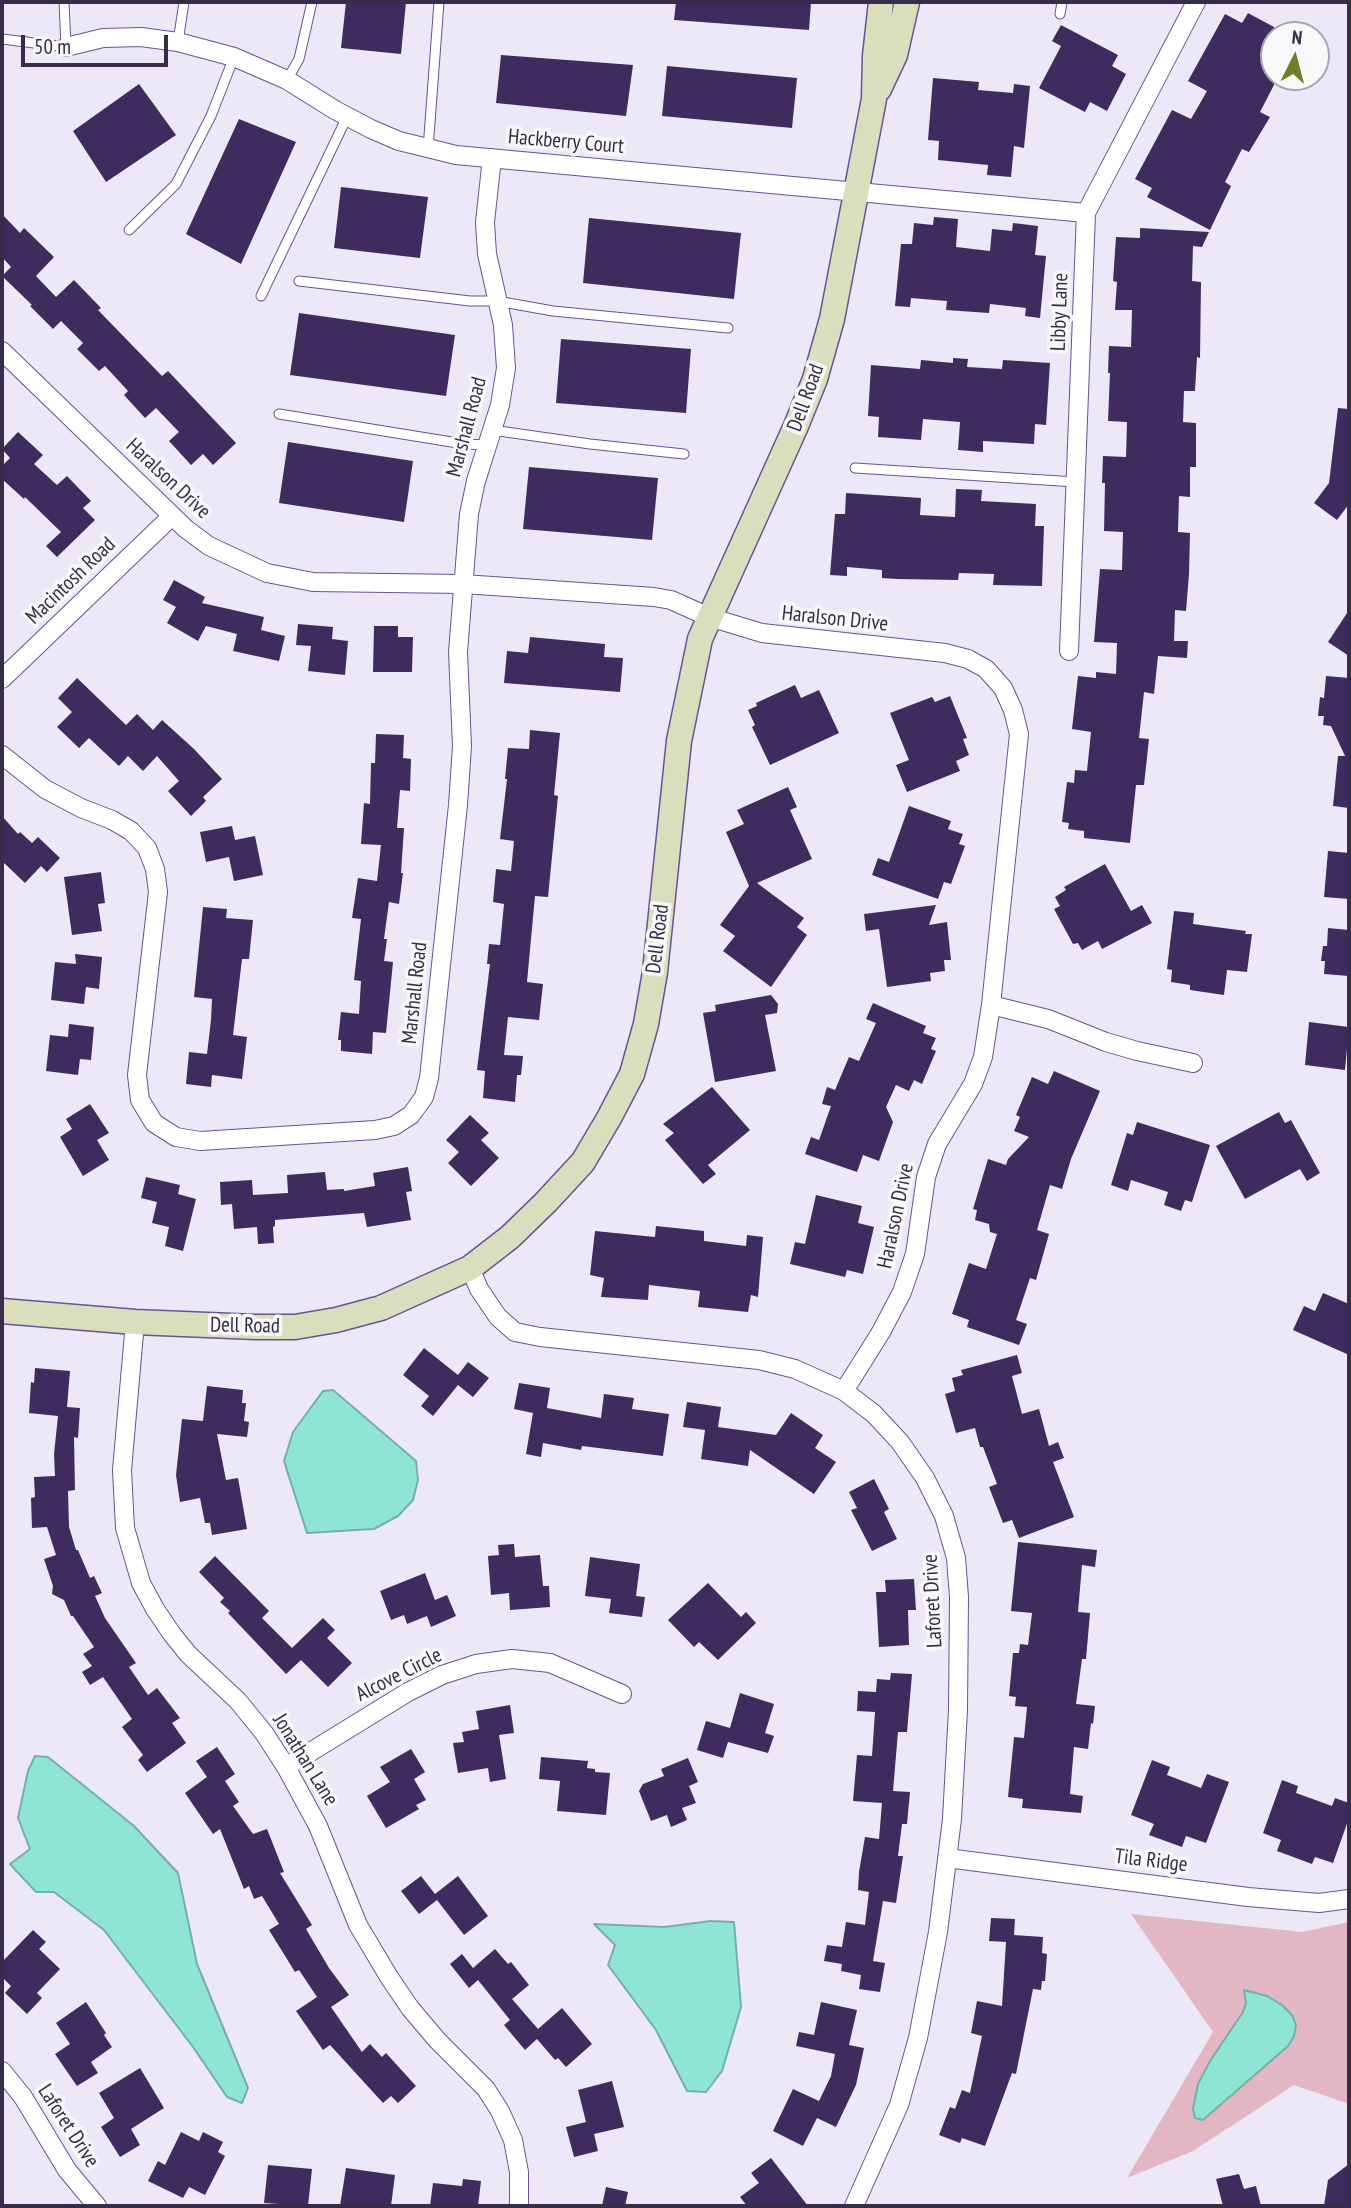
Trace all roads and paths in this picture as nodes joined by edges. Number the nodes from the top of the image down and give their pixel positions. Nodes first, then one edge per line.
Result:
1 (64, 2) edge
2 (184, 2) edge
3 (312, 2) edge
4 (439, 2) edge
5 (881, 2) edge
6 (907, 2) edge
7 (1062, 2) edge
8 (1196, 2) edge
9 (1060, 14) dead end
10 (2, 39) edge
11 (178, 42) junction
12 (66, 47) junction
13 (234, 57) junction
14 (287, 80) junction
15 (874, 99) junction
16 (347, 117) junction
17 (428, 149) junction
18 (492, 158) junction
19 (856, 191) junction
20 (1086, 213) junction
21 (129, 230) dead end
22 (299, 281) dead end
23 (261, 296) dead end
24 (497, 301) junction
25 (728, 328) dead end
26 (2, 351) edge
27 (279, 414) dead end
28 (489, 438) junction
29 (684, 454) dead end
30 (855, 468) dead end
31 (1076, 482) junction
32 (171, 517) junction
33 (463, 584) junction
34 (709, 617) junction
35 (1069, 651) dead end
36 (2, 679) edge
37 (2, 755) edge
38 (991, 1005) junction
39 (1193, 1063) dead end
40 (470, 1268) junction
41 (2, 1311) edge
42 (135, 1322) junction
43 (844, 1391) junction
44 (622, 1694) dead end
45 (286, 1767) junction
46 (947, 1858) junction
47 (1349, 1899) edge
48 (2, 2071) edge
49 (97, 2206) edge
50 (519, 2206) edge
51 (854, 2206) edge

1 - 12 lane
2 - 11 lane
3 - 14 lane
4 - 17 lane
5 - 15 street, Dell Road
6 - 15 street, Dell Road
7 - 9 lane
8 - 20 street, Libby Lane
10 - 12 lane
11 - 12 street, Hackberry Court
11 - 13 street, Hackberry Court
13 - 14 street, Hackberry Court
13 - 21 lane
14 - 16 street, Hackberry Court
15 - 19 street, Dell Road
16 - 17 street, Hackberry Court
16 - 23 lane
17 - 18 street, Hackberry Court
18 - 19 street, Hackberry Court
18 - 24 street, Marshall Road
19 - 20 street, Hackberry Court
19 - 34 street, Dell Road
20 - 31 street, Libby Lane
22 - 24 lane
24 - 25 lane
24 - 28 street, Marshall Road
26 - 32 street, Haralson Drive
27 - 28 lane
28 - 29 lane
28 - 33 street, Marshall Road
30 - 31 lane
31 - 35 street, Libby Lane
32 - 33 street, Haralson Drive
32 - 36 street, Macintosh Road
33 - 34 street, Haralson Drive
33 - 37 street, Marshall Road
34 - 38 street, Haralson Drive
34 - 40 street, Dell Road
38 - 39 street
38 - 43 street, Haralson Drive
40 - 42 street, Dell Road
40 - 43 street, Laforet Drive
41 - 42 street, Dell Road
42 - 45 street, Jonathan Lane
43 - 46 street, Laforet Drive
44 - 45 street, Alcove Circle
45 - 50 street, Jonathan Lane
46 - 47 street, Tila Ridge
46 - 51 street, Laforet Drive
48 - 49 street, Laforet Drive

